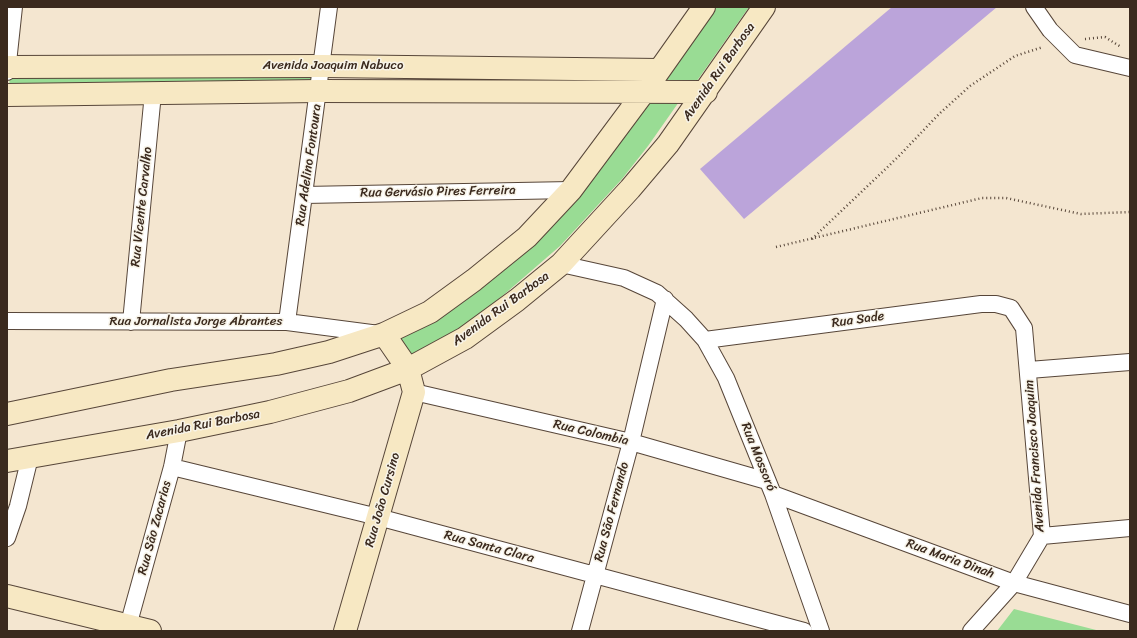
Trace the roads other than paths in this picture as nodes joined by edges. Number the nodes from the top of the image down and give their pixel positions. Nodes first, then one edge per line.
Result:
1 (14, 7) edge
2 (329, 7) edge
3 (704, 7) edge
4 (764, 7) edge
5 (1034, 7) edge
6 (322, 66) junction
7 (1130, 68) edge
8 (7, 69) edge
9 (659, 70) junction
10 (319, 91) junction
11 (644, 92) junction
12 (706, 92) junction
13 (153, 93) junction
14 (7, 95) edge
15 (572, 190) junction
16 (304, 195) junction
17 (561, 264) junction
18 (665, 299) junction
19 (1011, 308) joint
20 (7, 321) edge
21 (131, 322) junction
22 (287, 322) junction
23 (384, 334) junction
24 (705, 340) junction
25 (1130, 362) edge
26 (408, 369) junction
27 (1029, 370) junction
28 (414, 392) junction
29 (7, 414) edge
30 (179, 431) junction
31 (631, 442) junction
32 (30, 457) junction
33 (7, 461) edge
34 (172, 467) junction
35 (770, 487) junction
36 (378, 517) junction
37 (1130, 528) edge
38 (1042, 536) junction
39 (7, 538) edge
40 (595, 575) junction
41 (1014, 583) junction
42 (7, 596) edge
43 (1130, 614) edge
44 (128, 626) junction
45 (150, 631) edge
46 (345, 631) edge
47 (580, 631) edge
48 (804, 631) edge
49 (821, 631) edge
50 (971, 631) edge

1 - 8 street
2 - 6 street, Rua Adelino Fontoura
3 - 9 street
4 - 12 street, Avenida Rui Barbosa
5 - 7 street
6 - 8 street, Avenida Joaquim Nabuco
6 - 9 street, Avenida Joaquim Nabuco
6 - 10 street, Rua Adelino Fontoura
9 - 11 street
10 - 11 street, Avenida Joaquim Nabuco
10 - 13 street, Avenida Joaquim Nabuco
10 - 16 street, Rua Adelino Fontoura
11 - 12 street, Avenida Joaquim Nabuco
11 - 15 street
12 - 17 street, Avenida Rui Barbosa
13 - 14 street, Avenida Joaquim Nabuco
13 - 21 street, Rua Vicente Carvalho
15 - 16 street, Rua Gervásio Pires Ferreira
15 - 23 street
16 - 22 street, Rua Adelino Fontoura
17 - 18 street, Rua Mossoró
17 - 26 street, Avenida Rui Barbosa
18 - 24 street, Rua Mossoró
18 - 31 street, Rua São Fernando
19 - 24 street, Rua Sade
19 - 27 street, Avenida Francisco Joaquim
20 - 21 street, Rua Jornalista Jorge Abrantes
21 - 22 street, Rua Jornalista Jorge Abrantes
22 - 23 street, Rua Jornalista Jorge Abrantes
23 - 26 street
23 - 29 street
24 - 35 street, Rua Mossoró
25 - 27 street
26 - 28 street
26 - 30 street, Avenida Rui Barbosa
27 - 38 street, Avenida Francisco Joaquim
28 - 31 street, Rua Colombia
28 - 36 street, Rua João Cursino
30 - 32 street, Avenida Rui Barbosa
30 - 34 street, Rua São Zacarias
31 - 35 street, Rua Colombia
31 - 40 street, Rua São Fernando
32 - 33 street, Avenida Rui Barbosa
32 - 39 street
34 - 36 street, Rua Santa Clara
34 - 44 street, Rua São Zacarias
35 - 41 street, Rua Maria Dinah
35 - 49 street, Rua Mossoró
36 - 40 street, Rua Santa Clara
36 - 46 street, Rua João Cursino
37 - 38 street
38 - 41 street, Avenida Francisco Joaquim
40 - 47 street, Rua São Fernando
40 - 48 street, Rua Santa Clara
41 - 43 street, Rua Maria Dinah
41 - 50 street, Avenida Francisco Joaquim
42 - 44 street
44 - 45 street

